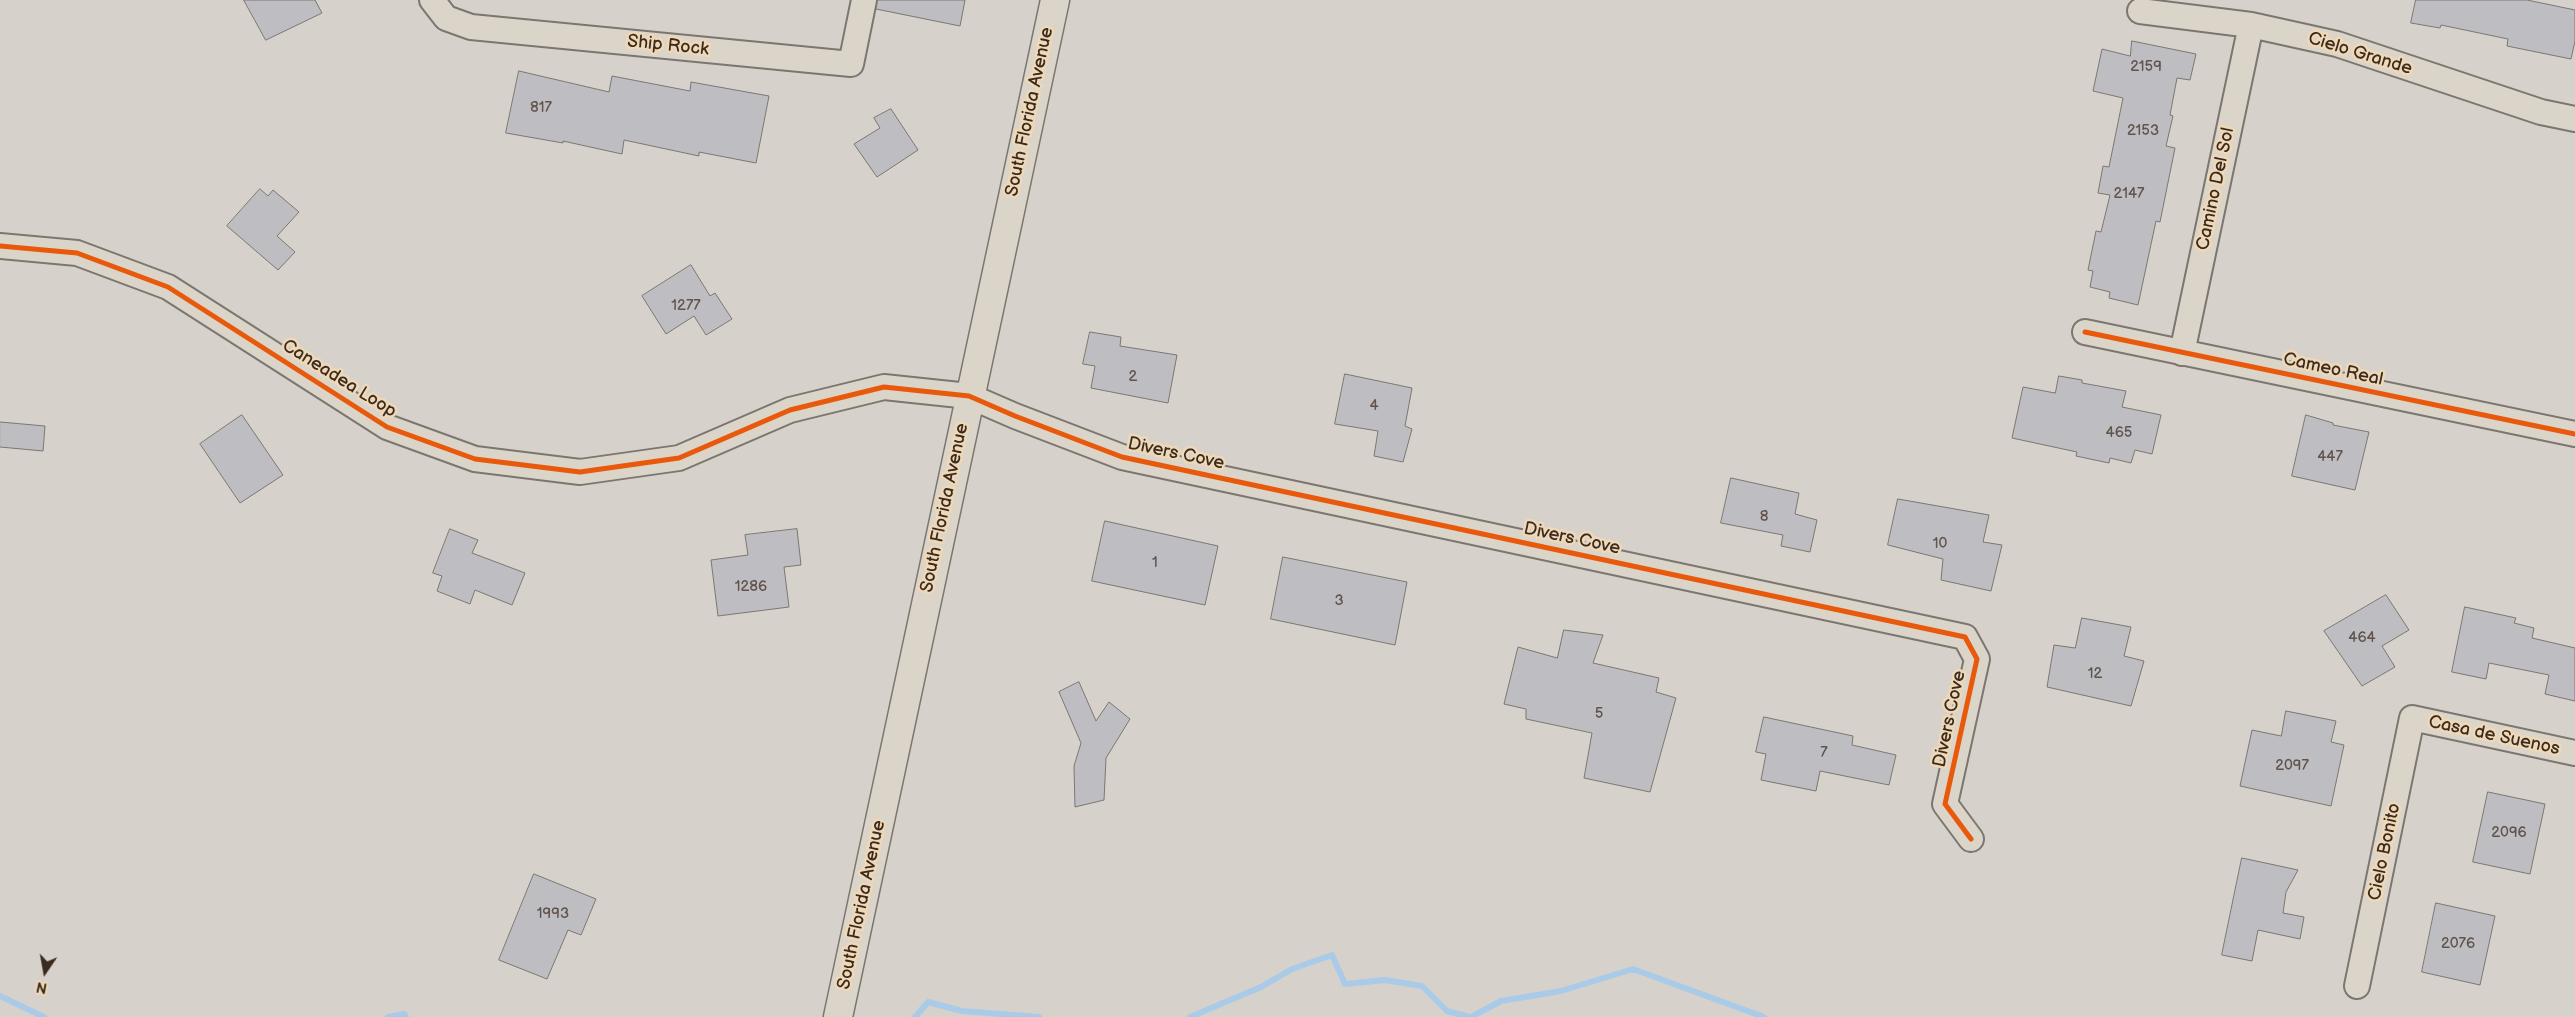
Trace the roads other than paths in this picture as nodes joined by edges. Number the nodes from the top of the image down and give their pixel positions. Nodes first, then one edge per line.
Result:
1 (432, 0) edge
2 (864, 0) edge
3 (1055, 0) edge
4 (2140, 11) dead end
5 (2250, 25) junction
6 (2575, 120) edge
7 (0, 246) edge
8 (2085, 332) dead end
9 (2182, 353) junction
10 (969, 396) junction
11 (2575, 434) edge
12 (2412, 718) joint
13 (2575, 753) edge
14 (1971, 838) dead end
15 (2357, 986) dead end
16 (838, 1017) edge

1 - 2 street, Ship Rock
3 - 10 main road, South Florida Avenue
4 - 5 street, Cielo Grande
5 - 6 street, Cielo Grande
5 - 9 street, Camino Del Sol
7 - 10 street, Caneadea Loop
8 - 9 street, Cameo Real
9 - 11 street, Cameo Real
10 - 14 street, Divers Cove
10 - 16 main road, South Florida Avenue
12 - 13 street, Casa de Suenos
12 - 15 street, Cielo Bonito

